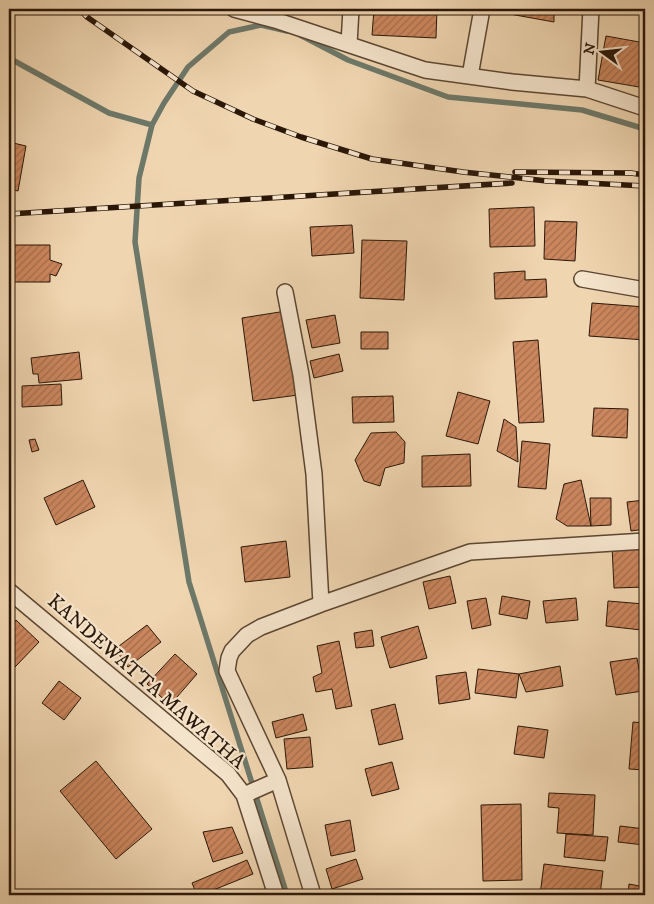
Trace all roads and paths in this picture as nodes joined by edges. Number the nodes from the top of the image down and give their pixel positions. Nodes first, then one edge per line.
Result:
1 (234, 9) edge
2 (351, 9) edge
3 (482, 9) edge
4 (591, 9) edge
5 (275, 14) edge
6 (349, 44) junction
7 (470, 76) junction
8 (587, 89) junction
9 (645, 108) edge
10 (582, 279) dead end
11 (645, 290) edge
12 (285, 292) dead end
13 (645, 540) edge
14 (9, 591) edge
15 (321, 604) junction
16 (278, 780) junction
17 (244, 795) junction
18 (276, 895) edge
19 (313, 895) edge

1 - 5 street
2 - 6 street
3 - 7 street
4 - 8 street
5 - 6 street
6 - 7 street
7 - 8 street
8 - 9 street
10 - 11 street
12 - 15 street
13 - 15 street
14 - 17 street, KANDEWATTA MAWATHA
15 - 16 street
16 - 17 street
16 - 19 street
17 - 18 street, KANDEWATTA MAWATHA

